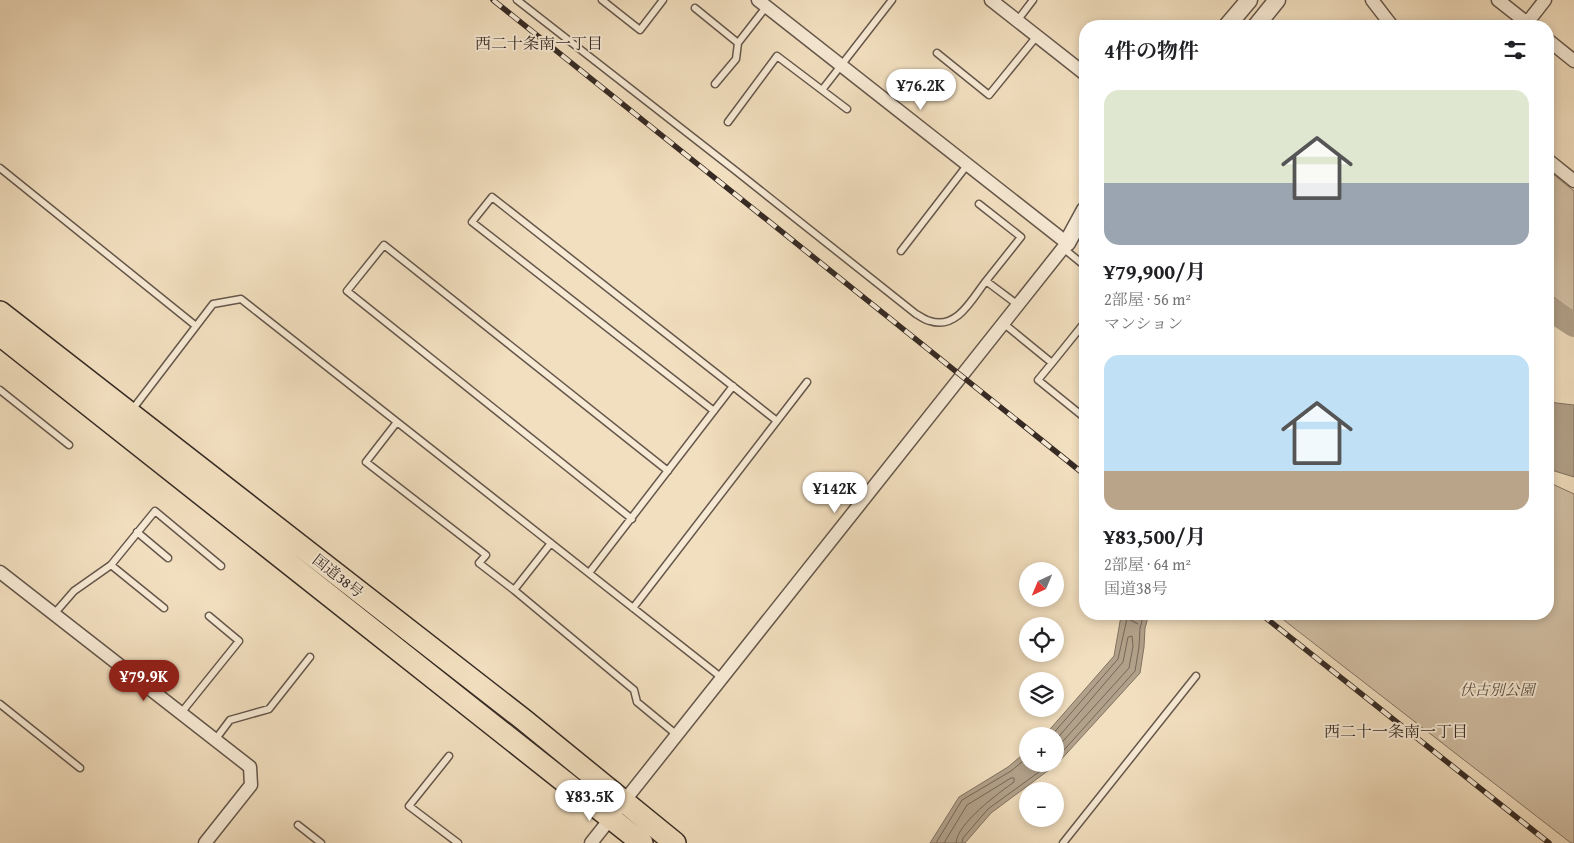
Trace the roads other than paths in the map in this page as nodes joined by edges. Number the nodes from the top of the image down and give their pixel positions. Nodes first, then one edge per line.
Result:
1 (517, 0) edge
2 (602, 0) edge
3 (663, 0) edge
4 (892, 0) edge
5 (991, 0) edge
6 (1033, 0) edge
7 (1248, 0) edge
8 (1277, 0) edge
9 (1372, 0) edge
10 (1498, 0) edge
11 (1545, 0) edge
12 (762, 3) edge
13 (695, 8) dead end
14 (1232, 20) edge
15 (1261, 20) edge
16 (1387, 20) edge
17 (1523, 20) edge
18 (1532, 20) edge
19 (1017, 21) junction
20 (1036, 36) junction
21 (738, 43) junction
22 (1554, 45) edge
23 (937, 53) dead end
24 (1574, 61) edge
25 (841, 66) junction
26 (1079, 69) edge
27 (715, 84) dead end
28 (822, 90) junction
29 (847, 109) dead end
30 (728, 122) dead end
31 (968, 164) junction
32 (1554, 165) edge
33 (0, 168) edge
34 (1574, 181) edge
35 (979, 204) dead end
36 (1079, 220) edge
37 (1079, 232) edge
38 (1065, 245) junction
39 (901, 250) dead end
40 (1079, 260) edge
41 (986, 281) junction
42 (1018, 305) junction
43 (0, 312) edge
44 (1004, 323) junction
45 (196, 326) junction
46 (1079, 329) edge
47 (0, 335) edge
48 (1052, 363) junction
49 (807, 382) dead end
50 (733, 386) junction
51 (0, 390) edge
52 (714, 411) junction
53 (1079, 413) edge
54 (777, 421) junction
55 (124, 422) junction
56 (396, 422) junction
57 (69, 445) dead end
58 (668, 471) junction
59 (632, 519) junction
60 (137, 532) junction
61 (551, 543) junction
62 (168, 558) dead end
63 (111, 565) junction
64 (221, 566) dead end
65 (0, 572) edge
66 (589, 573) junction
67 (514, 590) junction
68 (164, 608) dead end
69 (633, 608) junction
70 (54, 614) junction
71 (209, 616) dead end
72 (310, 658) dead end
73 (1196, 676) dead end
74 (722, 678) junction
75 (0, 704) edge
76 (181, 713) junction
77 (677, 735) junction
78 (215, 740) junction
79 (449, 756) dead end
80 (80, 768) dead end
81 (617, 810) junction
82 (298, 825) dead end
83 (205, 843) edge
84 (321, 843) edge
85 (458, 843) edge
86 (591, 843) edge
87 (642, 843) edge
88 (675, 843) edge
89 (1063, 843) edge

1 - 41 lane
2 - 3 lane
4 - 25 lane
5 - 19 street
6 - 19 lane
7 - 14 street
8 - 15 street
9 - 16 street
10 - 17 street
11 - 18 street
12 - 21 lane
12 - 25 street
13 - 21 lane
19 - 20 street
20 - 23 lane
20 - 26 street
21 - 27 lane
22 - 24 street
25 - 28 lane
25 - 31 street
28 - 29 lane
28 - 30 lane
31 - 38 street
31 - 39 lane
32 - 34 street
33 - 45 lane
35 - 41 lane
36 - 38 street
37 - 38 street
38 - 40 lane
38 - 42 street
41 - 42 lane
42 - 44 street
43 - 55 highway, 国道38号
44 - 48 lane
44 - 74 street
45 - 55 lane
45 - 56 lane
46 - 48 lane
47 - 55 highway, 国道38号
48 - 53 lane
49 - 54 lane
50 - 52 lane
50 - 52 lane
50 - 54 lane
51 - 57 lane
52 - 58 lane
54 - 69 lane
55 - 81 highway, 国道38号
56 - 61 lane
56 - 67 lane
58 - 59 lane
58 - 59 lane
59 - 66 lane
60 - 62 lane
60 - 63 lane
60 - 64 lane
61 - 66 lane
61 - 67 lane
63 - 68 lane
63 - 70 lane
65 - 70 street
66 - 69 lane
67 - 77 lane
69 - 74 lane
70 - 76 street
71 - 76 lane
72 - 78 lane
73 - 89 lane
74 - 77 street
75 - 80 lane
76 - 78 street
77 - 81 street
78 - 83 street
79 - 85 lane
81 - 86 street
81 - 87 highway, 国道38号
81 - 88 highway, 国道38号
82 - 84 lane

